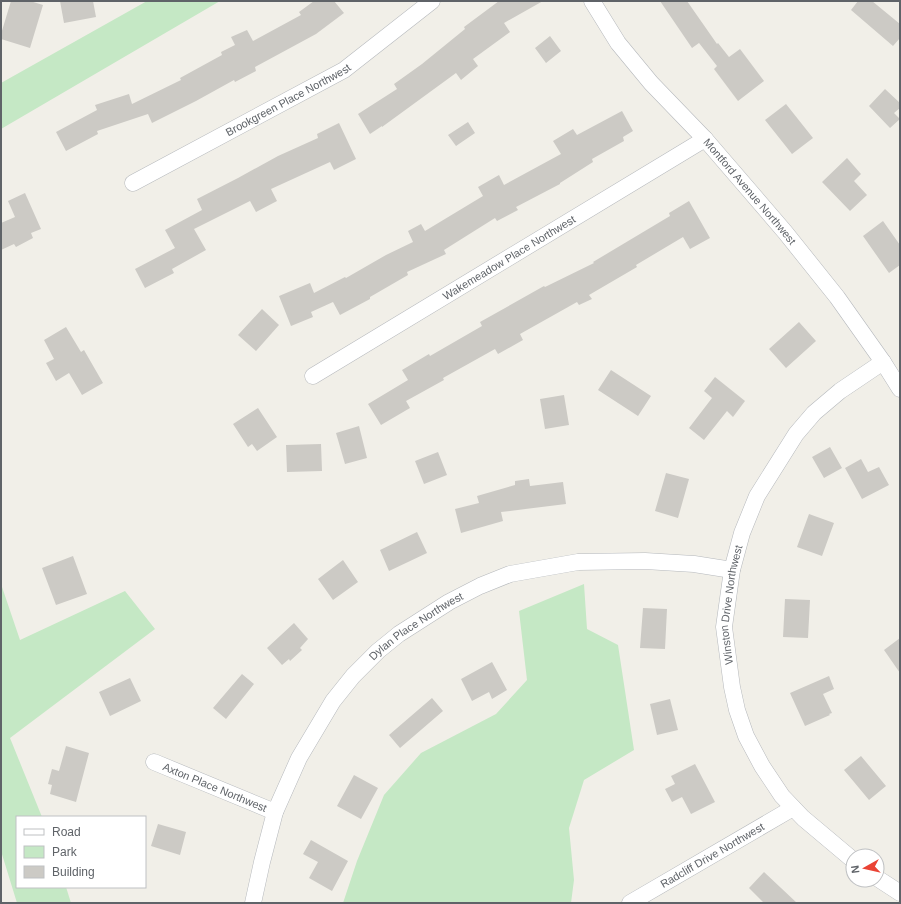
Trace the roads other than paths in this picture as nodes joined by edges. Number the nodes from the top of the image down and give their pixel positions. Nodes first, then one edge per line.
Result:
1 (432, 1) edge
2 (592, 1) edge
3 (705, 139) junction
4 (133, 183) dead end
5 (883, 362) junction
6 (313, 376) dead end
7 (900, 389) edge
8 (732, 570) junction
9 (154, 762) dead end
10 (794, 808) junction
11 (275, 812) junction
12 (845, 853) edge
13 (885, 883) edge
14 (900, 893) edge
15 (253, 903) edge
16 (630, 903) edge

1 - 4 street, Brookgreen Place Northwest
2 - 3 street, Montford Avenue Northwest
3 - 5 street, Montford Avenue Northwest
3 - 6 street, Wakemeadow Place Northwest
5 - 7 street, Montford Avenue Northwest
5 - 8 street, Winston Drive Northwest
8 - 10 street, Winston Drive Northwest
8 - 11 street, Dylan Place Northwest
9 - 11 street, Axton Place Northwest
10 - 12 street, Winston Drive Northwest
10 - 16 street, Radcliff Drive Northwest
11 - 15 street, Dylan Place Northwest
13 - 14 street

